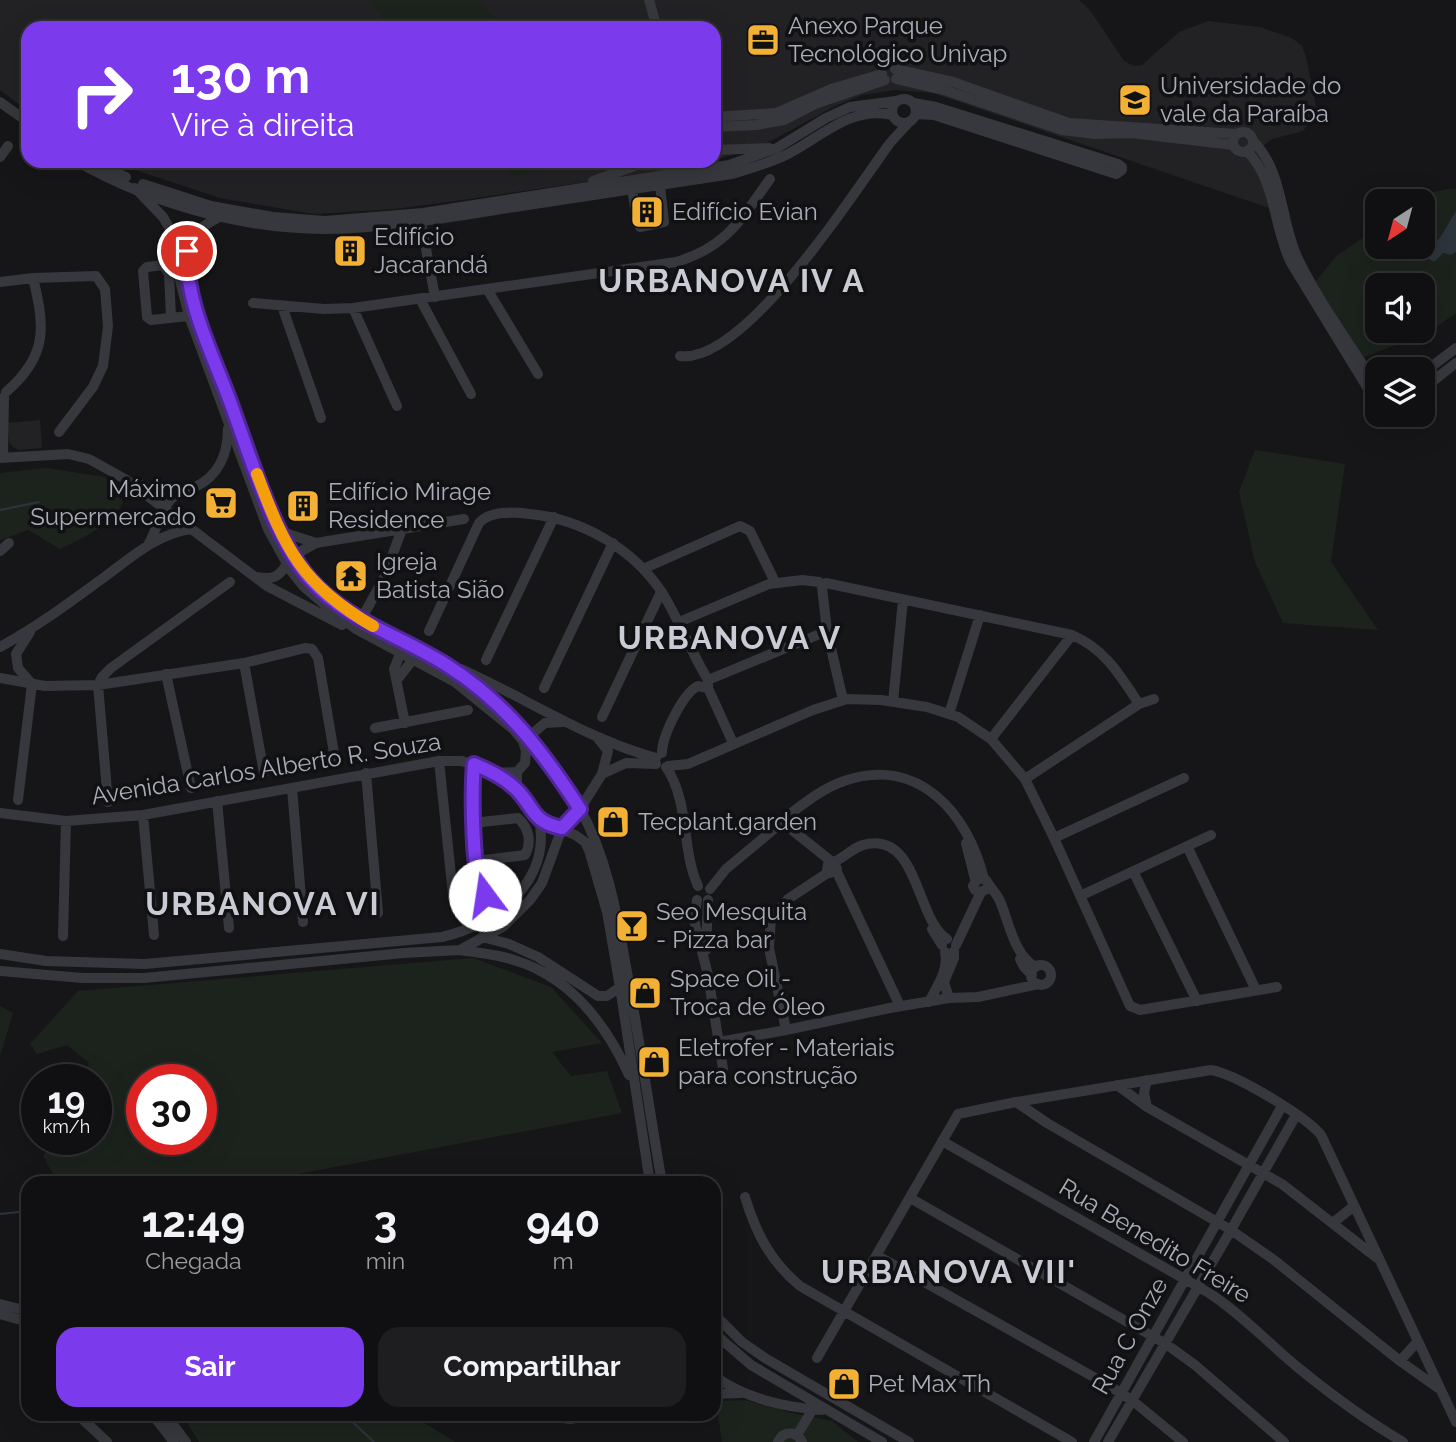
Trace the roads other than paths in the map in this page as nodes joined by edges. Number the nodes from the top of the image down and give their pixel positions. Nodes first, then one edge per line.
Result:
1 (643, 0) edge
2 (649, 0) edge
3 (648, 21) edge
4 (655, 21) edge
5 (889, 75) junction
6 (897, 101) junction
7 (0, 102) edge
8 (0, 110) edge
9 (913, 113) junction
10 (21, 117) edge
11 (721, 117) edge
12 (894, 118) junction
13 (21, 125) edge
14 (721, 127) edge
15 (1236, 134) junction
16 (890, 143) junction
17 (1233, 145) junction
18 (8, 146) dead end
19 (1250, 146) junction
20 (777, 148) junction
21 (721, 150) edge
22 (0, 156) edge
23 (89, 168) edge
24 (107, 168) edge
25 (628, 168) edge
26 (730, 170) junction
27 (770, 179) dead end
28 (660, 185) junction
29 (135, 188) junction
30 (632, 189) junction
31 (566, 190) junction
32 (219, 216) junction
33 (421, 222) junction
34 (33, 278) junction
35 (0, 282) edge
36 (487, 289) junction
37 (435, 297) junction
38 (420, 299) junction
39 (253, 303) dead end
40 (282, 306) junction
41 (353, 308) junction
42 (190, 316) junction
43 (171, 317) junction
44 (1456, 348) edge
45 (681, 356) dead end
46 (1456, 363) edge
47 (1435, 364) edge
48 (538, 374) dead end
49 (1365, 375) edge
50 (1435, 380) edge
51 (3, 392) edge
52 (471, 394) dead end
53 (397, 406) dead end
54 (321, 418) dead end
55 (229, 423) junction
56 (59, 432) dead end
57 (1, 445) edge
58 (246, 456) junction
59 (1, 458) edge
60 (222, 463) junction
61 (125, 479) junction
62 (178, 493) junction
63 (164, 508) junction
64 (554, 517) junction
65 (464, 519) dead end
66 (191, 529) junction
67 (402, 529) junction
68 (282, 532) junction
69 (9, 543) dead end
70 (316, 543) junction
71 (613, 543) junction
72 (149, 544) junction
73 (0, 551) edge
74 (291, 561) junction
75 (643, 569) junction
76 (255, 576) junction
77 (230, 582) dead end
78 (775, 582) junction
79 (822, 584) junction
80 (661, 592) junction
81 (903, 600) junction
82 (980, 615) junction
83 (679, 622) junction
84 (359, 624) junction
85 (32, 629) junction
86 (429, 631) dead end
87 (827, 631) junction
88 (1072, 635) junction
89 (0, 647) edge
90 (401, 652) junction
91 (414, 658) junction
92 (696, 658) junction
93 (486, 660) dead end
94 (121, 661) junction
95 (244, 663) junction
96 (447, 665) junction
97 (166, 674) junction
98 (0, 678) edge
99 (132, 680) junction
100 (397, 680) junction
101 (32, 684) junction
102 (707, 684) junction
103 (98, 685) junction
104 (544, 688) dead end
105 (691, 689) junction
106 (1154, 698) dead end
107 (843, 700) junction
108 (893, 702) junction
109 (1139, 704) junction
110 (468, 710) dead end
111 (948, 714) junction
112 (602, 717) dead end
113 (405, 723) junction
114 (567, 723) junction
115 (375, 728) dead end
116 (596, 736) junction
117 (526, 738) junction
118 (991, 739) junction
119 (733, 743) junction
120 (335, 759) dead end
121 (549, 760) junction
122 (439, 761) junction
123 (663, 761) junction
124 (525, 763) junction
125 (474, 764) junction
126 (517, 772) junction
127 (264, 773) dead end
128 (366, 773) junction
129 (495, 773) junction
130 (602, 774) junction
131 (1184, 778) dead end
132 (1025, 779) junction
133 (191, 788) dead end
134 (292, 788) junction
135 (517, 791) junction
136 (18, 800) dead end
137 (108, 802) dead end
138 (217, 802) junction
139 (580, 809) junction
140 (0, 813) edge
141 (143, 815) junction
142 (539, 820) junction
143 (66, 821) junction
144 (473, 823) junction
145 (779, 826) junction
146 (562, 828) junction
147 (575, 835) junction
148 (1211, 835) dead end
149 (1054, 838) junction
150 (1187, 846) junction
151 (551, 860) junction
152 (477, 861) junction
153 (832, 867) junction
154 (1133, 871) junction
155 (698, 886) junction
156 (981, 886) junction
157 (710, 888) junction
158 (499, 895) dead end
159 (1080, 896) junction
160 (703, 900) junction
161 (454, 904) dead end
162 (378, 913) dead end
163 (303, 922) dead end
164 (505, 926) junction
165 (229, 928) dead end
166 (460, 933) junction
167 (154, 935) dead end
168 (63, 936) dead end
169 (486, 938) junction
170 (509, 944) junction
171 (949, 945) junction
172 (460, 950) junction
173 (0, 954) edge
174 (0, 971) edge
175 (620, 986) junction
176 (1276, 987) dead end
177 (1256, 990) junction
178 (949, 998) junction
179 (1196, 1001) junction
180 (929, 1002) junction
181 (900, 1006) junction
182 (786, 1030) junction
183 (719, 1041) junction
184 (723, 1069) dead end
185 (1147, 1080) junction
186 (633, 1083) junction
187 (1117, 1085) junction
188 (1048, 1097) junction
189 (1016, 1102) junction
190 (1282, 1106) junction
191 (1147, 1107) junction
192 (1296, 1115) junction
193 (1047, 1123) junction
194 (942, 1141) junction
195 (1251, 1165) junction
196 (1264, 1172) junction
197 (648, 1176) edge
198 (661, 1176) edge
199 (745, 1197) dead end
200 (910, 1198) junction
201 (1354, 1206) junction
202 (1334, 1222) junction
203 (1218, 1223) junction
204 (1231, 1230) junction
205 (878, 1256) junction
206 (1378, 1258) junction
207 (1186, 1279) junction
208 (1199, 1287) junction
209 (0, 1304) edge
210 (21, 1309) edge
211 (844, 1313) junction
212 (0, 1314) edge
213 (21, 1320) edge
214 (721, 1321) edge
215 (1155, 1337) junction
216 (721, 1339) edge
217 (1418, 1341) junction
218 (1166, 1344) junction
219 (817, 1358) dead end
220 (1401, 1361) junction
221 (721, 1380) edge
222 (1441, 1390) junction
223 (741, 1393) junction
224 (1122, 1393) junction
225 (721, 1394) edge
226 (1133, 1401) junction
227 (813, 1409) junction
228 (825, 1410) junction
229 (84, 1421) edge
230 (158, 1421) edge
231 (170, 1421) edge
232 (1456, 1422) edge
233 (799, 1439) edge
234 (1060, 1439) edge
235 (1095, 1441) edge
236 (107, 1442) edge
237 (174, 1442) edge
238 (186, 1442) edge
239 (778, 1442) edge
240 (882, 1442) edge
241 (909, 1442) edge
242 (1072, 1442) edge
243 (1108, 1442) edge
244 (1183, 1442) edge
245 (1284, 1442) edge
246 (1403, 1442) edge

1 - 3 street
2 - 4 street
5 - 11 street
5 - 14 street
5 - 15 street
5 - 17 street
6 - 9 street
6 - 12 street
6 - 20 street
7 - 10 street
8 - 13 street
9 - 9 street
9 - 12 street
9 - 16 street
12 - 16 street
12 - 26 street
15 - 17 street
15 - 19 street
16 - 45 street
17 - 19 street
18 - 22 street
19 - 49 street
20 - 21 street
20 - 26 street
23 - 29 street
24 - 31 street
25 - 31 street
26 - 28 street
26 - 31 street
27 - 36 street
28 - 30 street
28 - 30 street
29 - 32 street
29 - 42 street
30 - 33 street
32 - 33 street
32 - 58 street
33 - 37 street
34 - 35 street
34 - 51 street
34 - 56 street
36 - 37 street
36 - 48 street
37 - 38 street
38 - 41 street
38 - 52 street
39 - 40 street
40 - 41 street
40 - 54 street
41 - 53 street
42 - 43 street
42 - 55 street
43 - 43 street
44 - 47 street
46 - 50 street
51 - 57 street
55 - 58 street
55 - 60 street
57 - 59 street
58 - 60 street
58 - 68 street
58 - 74 street
59 - 61 street
60 - 62 street
61 - 62 street
61 - 63 street
62 - 63 street
63 - 66 street
63 - 72 street
64 - 71 street
64 - 86 street
64 - 93 street
65 - 67 street
66 - 72 street
66 - 76 street
67 - 70 street
67 - 84 street
68 - 70 street
68 - 74 street
69 - 73 street
70 - 74 street
71 - 75 street
71 - 104 street
72 - 85 street
74 - 76 street
74 - 84 street
75 - 78 street
75 - 80 street
76 - 84 street
77 - 94 street
78 - 79 street
78 - 83 street
79 - 81 street
79 - 87 street
80 - 83 street
80 - 112 street
81 - 82 street
81 - 108 street
82 - 88 street
82 - 111 street
83 - 92 street
84 - 90 street
84 - 96 street
85 - 89 street
85 - 101 street
87 - 102 street
87 - 107 street
88 - 109 street
88 - 118 street
90 - 91 street
90 - 100 street
91 - 100 street
91 - 117 street
92 - 102 street
92 - 105 street
94 - 99 street
94 - 103 street
95 - 97 street
95 - 120 street
95 - 127 street
96 - 114 street
96 - 117 street
97 - 99 street
97 - 133 street
98 - 101 street
99 - 103 street
100 - 113 street
101 - 103 street
101 - 136 street
102 - 105 street
102 - 119 street
103 - 137 street
105 - 123 street
106 - 109 street
107 - 108 street
107 - 119 street
108 - 111 street
109 - 132 street
110 - 113 street
111 - 118 street
113 - 115 street
114 - 116 street
114 - 117 street
116 - 123 street
116 - 130 street
117 - 121 street
117 - 124 street
118 - 132 street
119 - 123 street
121 - 124 street
121 - 139 street
122 - 125 street, Avenida Carlos Alberto R. Souza
122 - 128 street, Avenida Carlos Alberto R. Souza
122 - 161 street
123 - 130 street
123 - 155 street
124 - 126 street
125 - 129 street, Avenida Carlos Alberto R. Souza
125 - 144 street
126 - 129 street
126 - 135 street
128 - 134 street, Avenida Carlos Alberto R. Souza
128 - 162 street
129 - 135 street
130 - 139 street
131 - 149 street
132 - 149 street
134 - 138 street, Avenida Carlos Alberto R. Souza
134 - 163 street
135 - 142 street
138 - 141 street, Avenida Carlos Alberto R. Souza
138 - 165 street
139 - 146 street
139 - 198 street
140 - 143 street, Avenida Carlos Alberto R. Souza
141 - 143 street, Avenida Carlos Alberto R. Souza
141 - 167 street
142 - 146 street
142 - 166 street
143 - 168 street
144 - 152 street
144 - 152 street
145 - 153 street
145 - 156 street
145 - 157 street
146 - 147 street
146 - 151 street
147 - 151 street
147 - 175 street
148 - 150 street
149 - 159 street
150 - 154 street
150 - 177 street
151 - 164 street
152 - 158 street
153 - 171 street
153 - 181 street
153 - 182 street
154 - 159 street
154 - 179 street
155 - 157 street
155 - 160 street
156 - 171 street
156 - 178 street
157 - 160 street
159 - 179 street
160 - 183 street
164 - 169 street
164 - 170 street
166 - 169 street
166 - 173 street
169 - 170 street
169 - 172 street
170 - 175 street
171 - 178 street
171 - 180 street
172 - 174 street
172 - 186 street
175 - 186 street
176 - 177 street
177 - 179 street
178 - 180 street
180 - 181 street
181 - 182 street
182 - 183 street
183 - 184 street
185 - 187 street
185 - 190 street
185 - 191 street
186 - 197 street
187 - 188 street
187 - 191 street
188 - 189 street
188 - 193 street
189 - 193 street
189 - 194 street
190 - 192 street
190 - 195 street, Rua C Onze
191 - 195 street
192 - 196 street, Rua C Onze
192 - 201 street
193 - 203 street
194 - 200 street
194 - 207 street, Rua Benedito Freire
195 - 196 street
195 - 203 street, Rua C Onze
196 - 202 street
196 - 204 street, Rua C Onze
199 - 211 street
200 - 205 street
200 - 215 street
201 - 202 street
201 - 206 street
202 - 206 street
203 - 204 street
203 - 207 street, Rua C Onze
204 - 208 street, Rua C Onze
204 - 220 street
205 - 211 street
205 - 224 street
206 - 217 street
207 - 208 street, Rua Benedito Freire
207 - 215 street, Rua C Onze
208 - 218 street, Rua C Onze
208 - 246 street, Rua Benedito Freire
209 - 210 street
211 - 219 street
211 - 234 street
212 - 213 street
214 - 241 street
215 - 218 street
215 - 224 street, Rua C Onze
216 - 228 street
217 - 220 street
217 - 222 street
218 - 226 street, Rua C Onze
218 - 245 street
220 - 222 street
221 - 223 street
222 - 232 street
223 - 225 street
223 - 227 street
224 - 226 street
224 - 235 street, Rua C Onze
226 - 243 street, Rua C Onze
226 - 244 street
227 - 228 street
227 - 233 street
228 - 240 street
229 - 236 street
230 - 237 street
231 - 238 street
233 - 239 street
234 - 242 street

